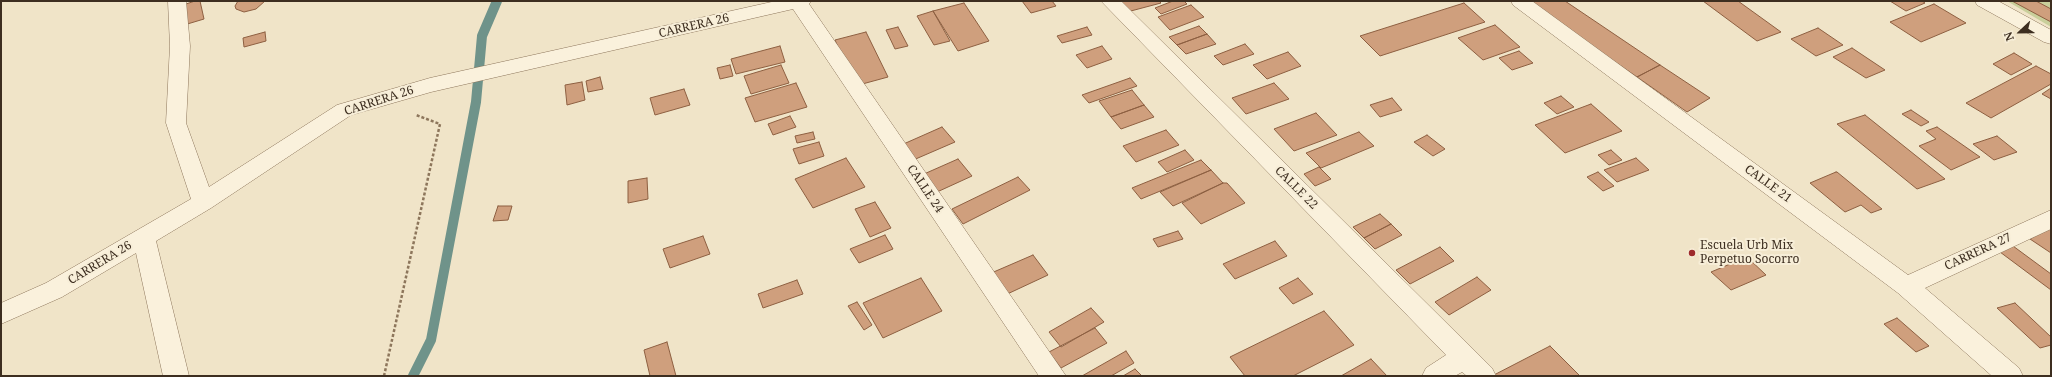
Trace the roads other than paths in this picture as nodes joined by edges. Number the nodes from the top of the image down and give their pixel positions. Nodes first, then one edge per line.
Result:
1 (176, 1) edge
2 (800, 1) edge
3 (1110, 1) edge
4 (1520, 1) edge
5 (1984, 1) edge
6 (2051, 38) edge
7 (202, 202) junction
8 (2051, 219) edge
9 (144, 237) junction
10 (1906, 286) junction
11 (1, 314) edge
12 (1464, 356) junction
13 (176, 376) edge
14 (1053, 376) edge
15 (1436, 376) edge
16 (1483, 376) edge
17 (2010, 376) edge

1 - 7 street
2 - 7 street, CARRERA 26
2 - 14 street, CALLE 24
3 - 12 street, CALLE 22
4 - 10 street, CALLE 21
5 - 6 street
7 - 9 street, CARRERA 26
8 - 10 street, CARRERA 27
9 - 11 street, CARRERA 26
9 - 13 street
10 - 17 street, CALLE 21
12 - 15 street
12 - 16 street, CALLE 22

